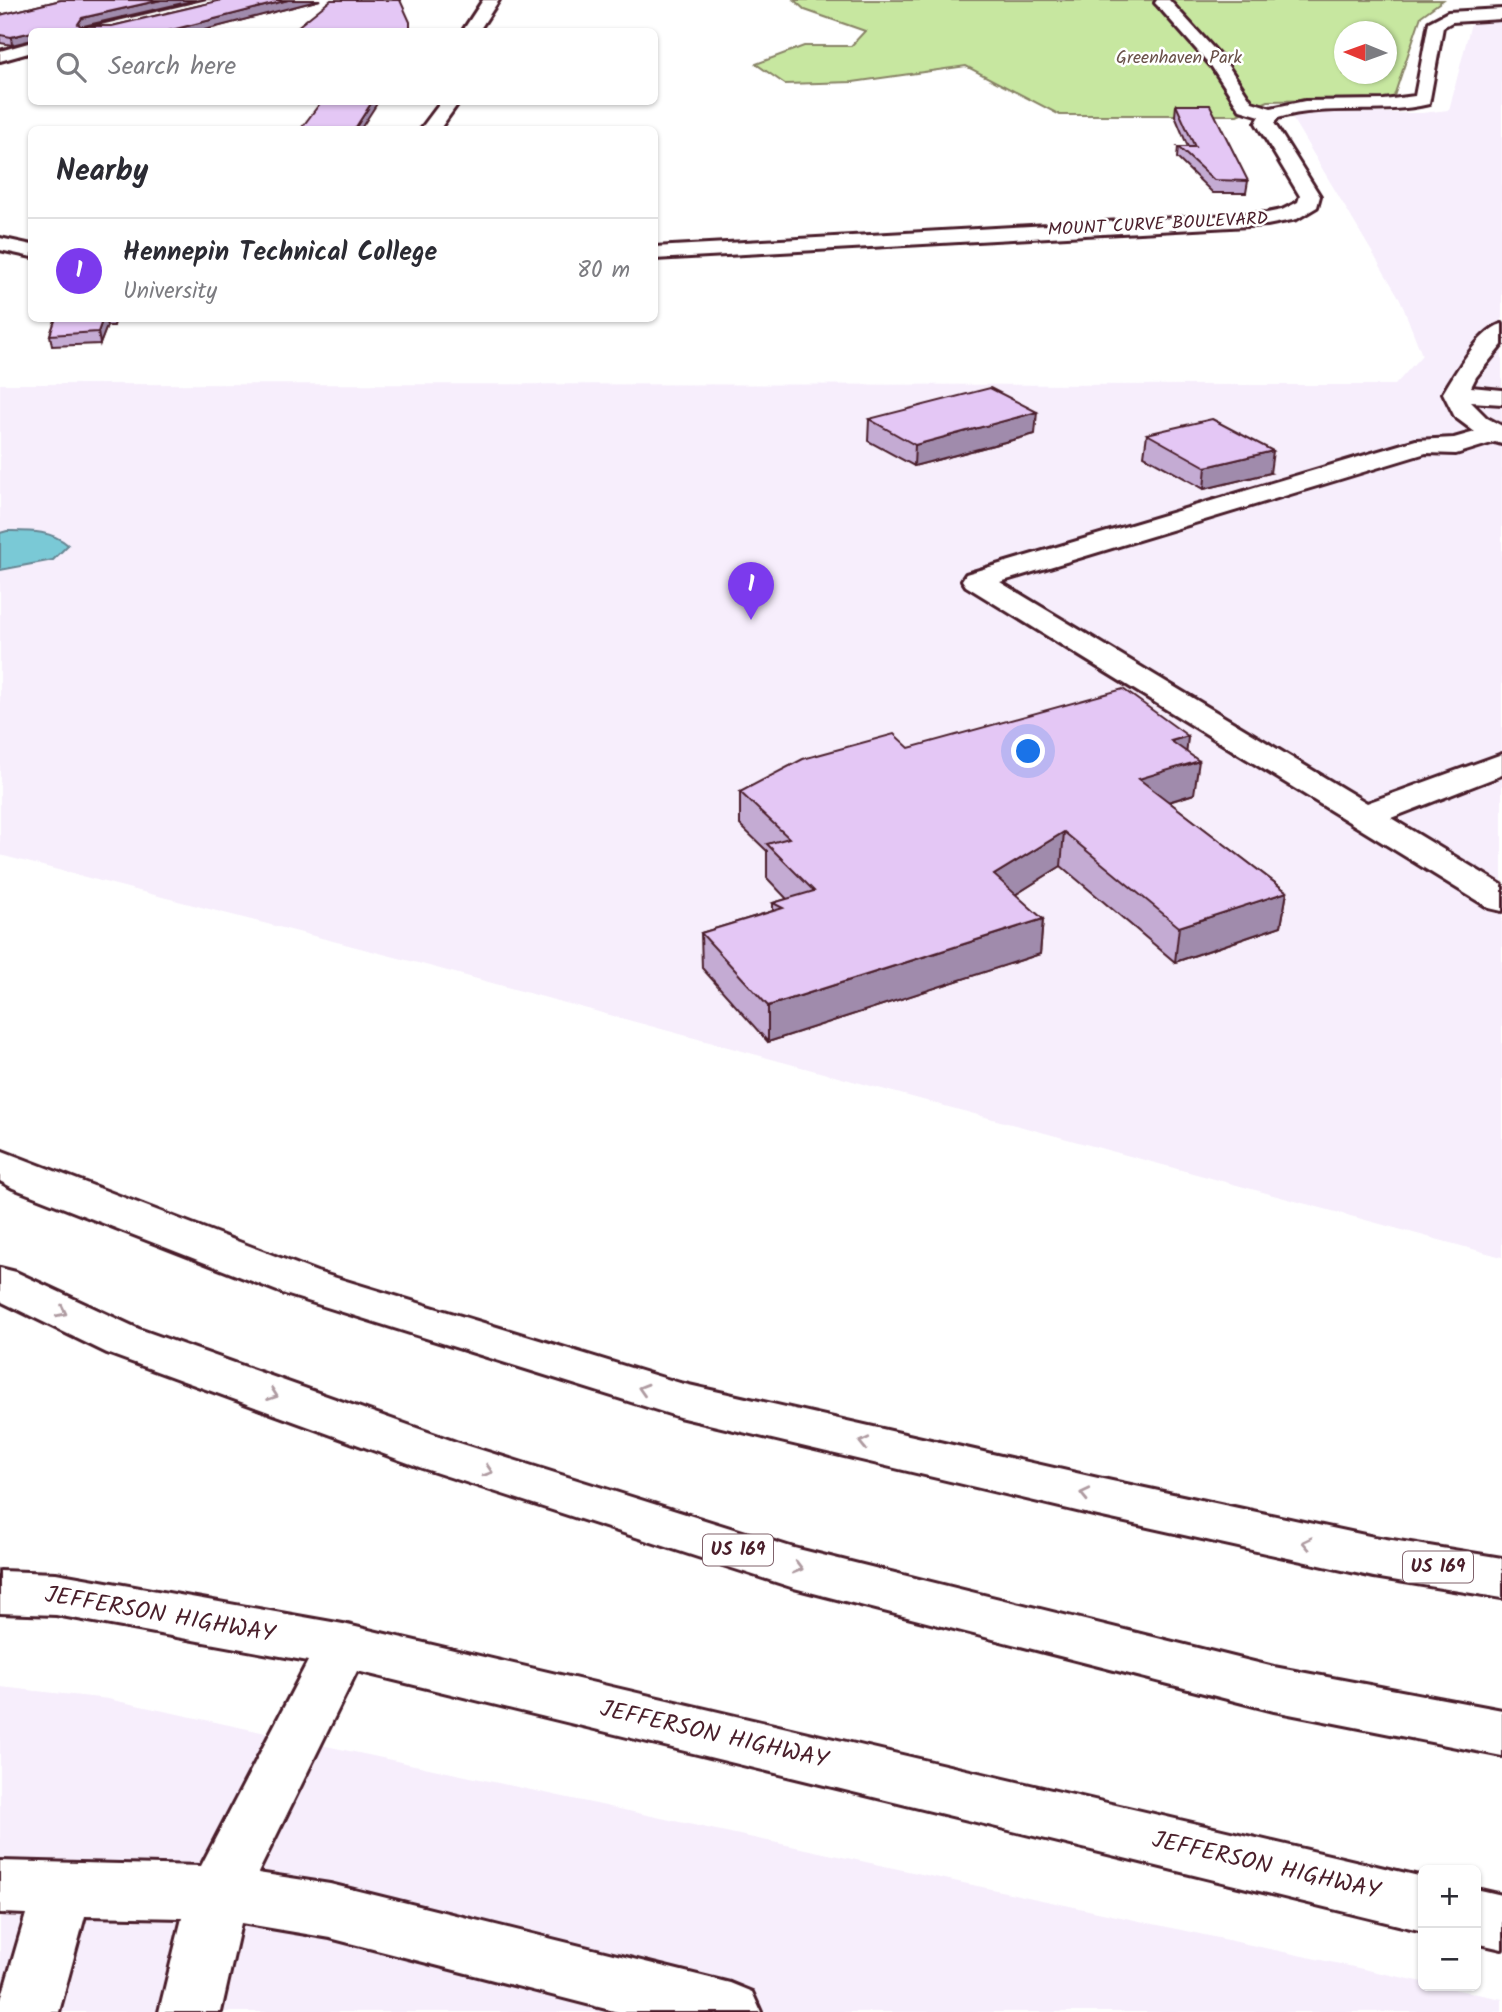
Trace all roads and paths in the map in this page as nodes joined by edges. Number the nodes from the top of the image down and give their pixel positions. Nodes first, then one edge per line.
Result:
1 (227, 0) edge
2 (491, 0) edge
3 (1163, 3) dead end
4 (1502, 14) edge
5 (107, 28) edge
6 (473, 28) edge
7 (28, 48) edge
8 (0, 56) edge
9 (448, 105) edge
10 (1271, 114) junction
11 (432, 126) edge
12 (0, 244) edge
13 (28, 250) edge
14 (658, 253) edge
15 (1502, 331) edge
16 (1455, 393) junction
17 (1502, 397) edge
18 (1500, 443) edge
19 (1502, 764) edge
20 (1364, 816) junction
21 (1502, 900) edge
22 (0, 1164) edge
23 (0, 1283) edge
24 (1374, 1557) junction
25 (1502, 1571) edge
26 (1502, 1578) edge
27 (0, 1592) edge
28 (343, 1646) junction
29 (1502, 1732) edge
30 (0, 1887) edge
31 (63, 1889) junction
32 (218, 1893) junction
33 (1418, 1903) edge
34 (1481, 1917) edge
35 (1502, 1922) edge
36 (28, 2012) edge
37 (190, 2012) edge
38 (730, 2012) edge

1 - 5 main road
2 - 6 main road
3 - 10 main road
4 - 10 main road
7 - 8 main road
9 - 11 main road
10 - 14 main road, MOUNT CURVE BOULEVARD
12 - 13 main road
15 - 16 main road
16 - 17 main road
16 - 18 main road
18 - 20 main road
19 - 20 main road
20 - 21 main road
24 -> 22 main road, US 169
23 -> 29 main road, US 169
24 - 25 main road
24 - 26 main road, US 169
27 - 28 main road, JEFFERSON HIGHWAY
28 - 32 main road
28 - 33 main road, JEFFERSON HIGHWAY
30 - 31 main road
31 - 32 main road
31 - 36 main road
32 - 37 main road
32 - 38 main road
34 - 35 main road

